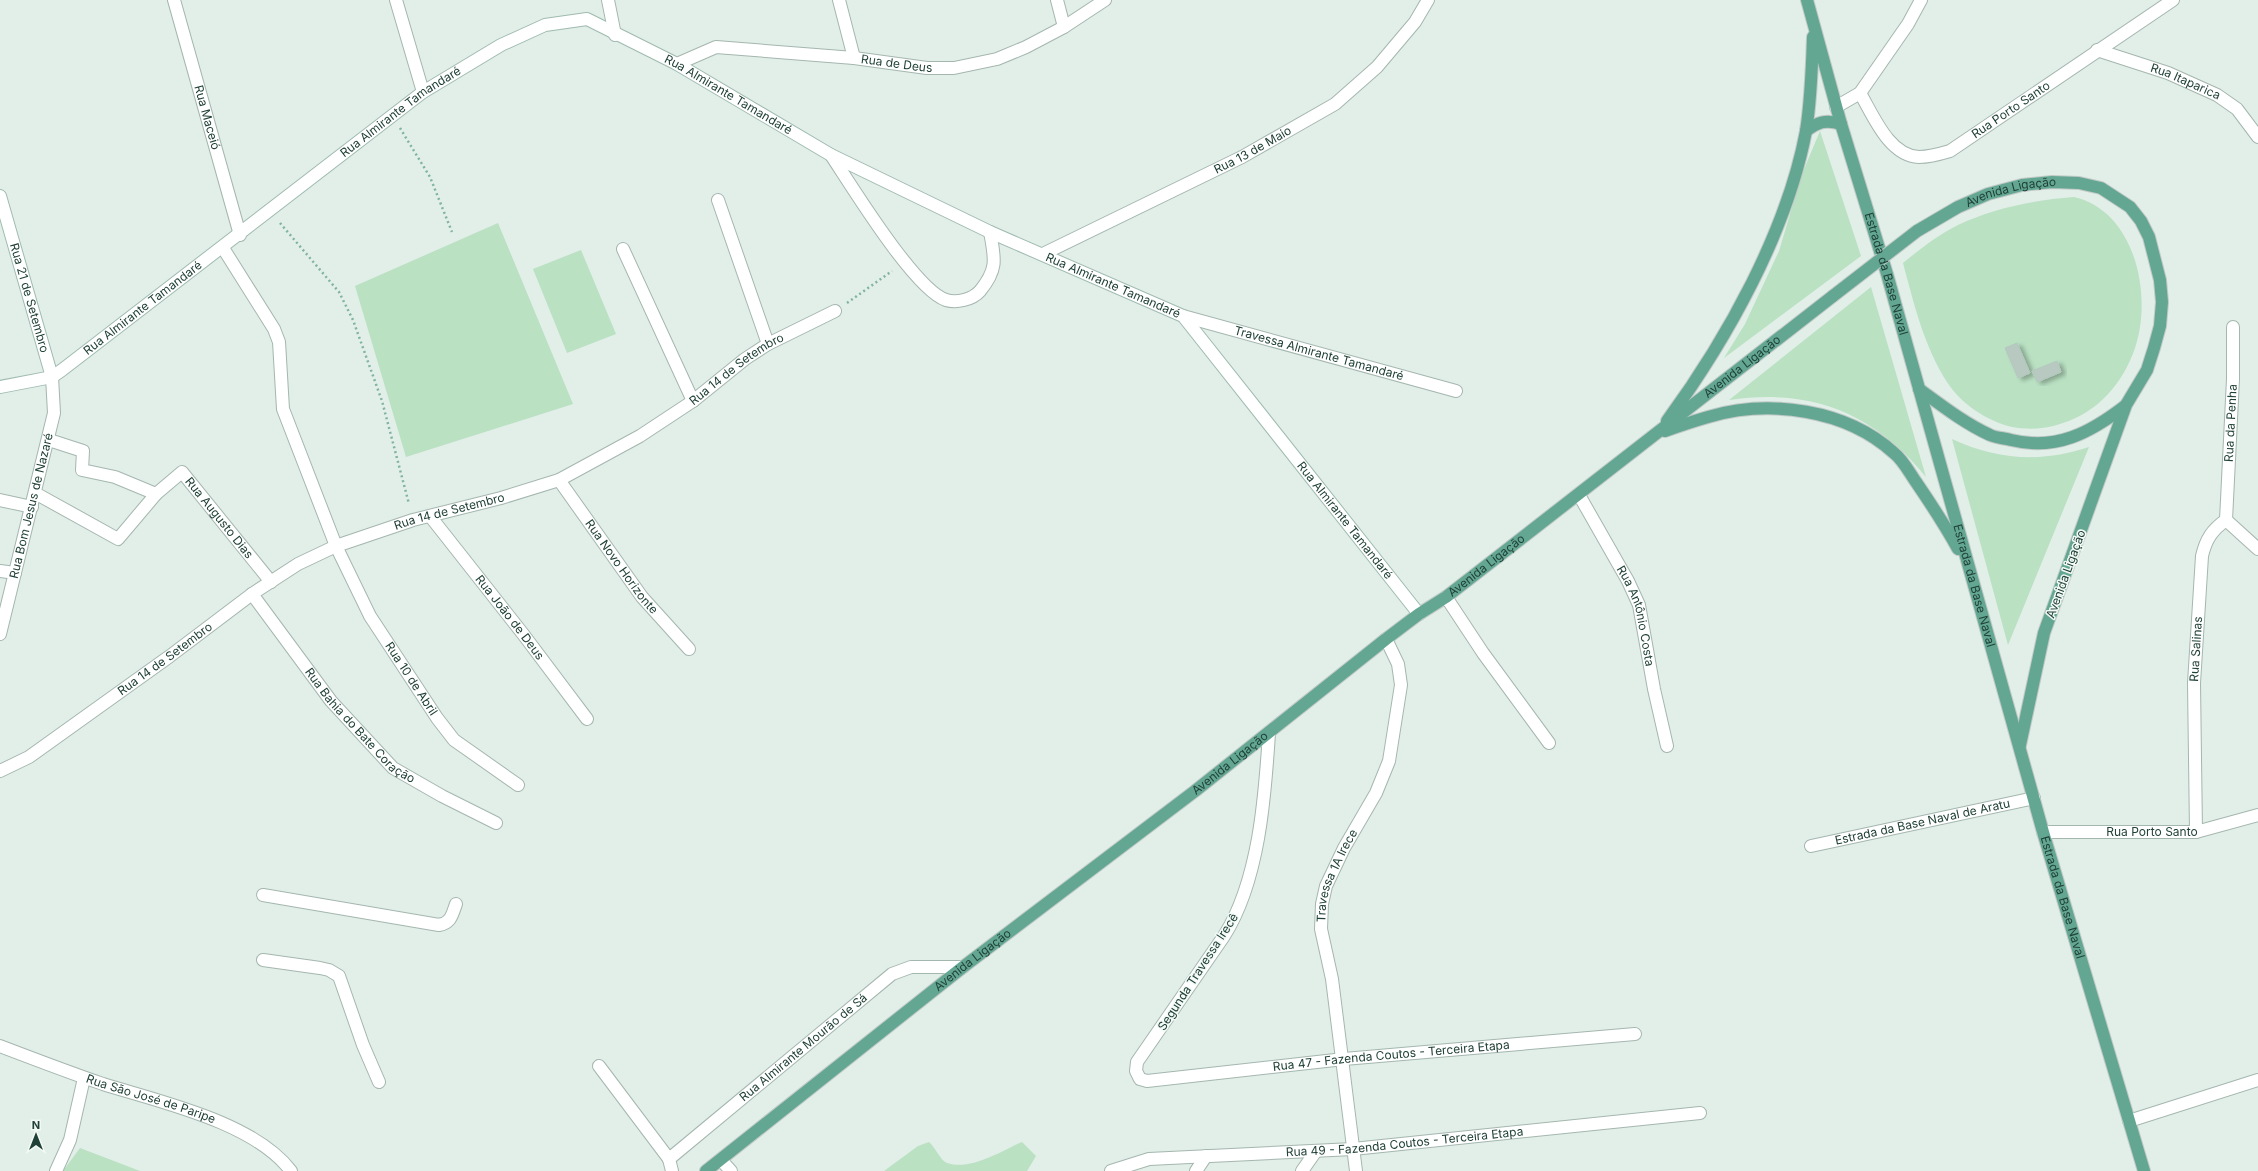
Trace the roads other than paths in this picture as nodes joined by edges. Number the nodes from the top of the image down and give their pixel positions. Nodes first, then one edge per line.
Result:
1 (174, 0) edge
2 (396, 0) edge
3 (608, 0) edge
4 (839, 0) edge
5 (1057, 0) edge
6 (1105, 0) edge
7 (1428, 0) edge
8 (1807, 0) edge
9 (1920, 0) edge
10 (2173, 0) edge
11 (1813, 24) junction
12 (1064, 27) junction
13 (615, 35) junction
14 (2096, 50) junction
15 (854, 58) junction
16 (677, 64) junction
17 (423, 92) junction
18 (1860, 93) junction
19 (1836, 108) junction
20 (1841, 124) junction
21 (1806, 131) junction
22 (2258, 137) edge
23 (831, 155) junction
24 (0, 196) edge
25 (718, 200) dead end
26 (990, 232) junction
27 (240, 235) junction
28 (223, 248) junction
29 (623, 249) dead end
30 (1043, 254) junction
31 (835, 311) road end
32 (1183, 316) junction
33 (2234, 326) dead end
34 (768, 344) junction
35 (52, 377) junction
36 (0, 387) edge
37 (1919, 389) junction
38 (1456, 391) dead end
39 (692, 401) junction
40 (2126, 405) junction
41 (1656, 434) junction
42 (49, 440) junction
43 (560, 480) junction
44 (35, 494) junction
45 (156, 494) junction
46 (1578, 496) junction
47 (0, 500) edge
48 (32, 507) junction
49 (430, 516) junction
50 (2226, 520) junction
51 (336, 546) junction
52 (2258, 550) edge
53 (1968, 568) junction
54 (0, 571) edge
55 (15, 573) junction
56 (271, 582) junction
57 (252, 594) junction
58 (1446, 597) junction
59 (1419, 614) junction
60 (0, 634) edge
61 (1386, 639) junction
62 (689, 649) dead end
63 (587, 719) dead end
64 (1268, 733) junction
65 (1549, 743) dead end
66 (1667, 746) dead end
67 (2020, 746) junction
68 (0, 771) edge
69 (518, 785) dead end
70 (2034, 798) junction
71 (2258, 815) edge
72 (496, 823) dead end
73 (2043, 832) junction
74 (2196, 832) junction
75 (1811, 846) dead end
76 (263, 895) dead end
77 (456, 904) dead end
78 (263, 960) dead end
79 (963, 967) junction
80 (1635, 1034) dead end
81 (0, 1046) edge
82 (1344, 1060) junction
83 (599, 1066) dead end
84 (84, 1078) junction
85 (2258, 1080) edge
86 (1147, 1081) joint
87 (379, 1082) dead end
88 (1700, 1113) dead end
89 (2129, 1121) junction
90 (1353, 1149) junction
91 (1316, 1151) junction
92 (1206, 1156) junction
93 (721, 1160) junction
94 (670, 1165) edge
95 (56, 1171) edge
96 (291, 1171) edge
97 (706, 1171) edge
98 (730, 1171) edge
99 (1111, 1171) edge
100 (1196, 1171) edge
101 (1302, 1171) edge
102 (1356, 1171) edge
103 (2144, 1171) edge

1 - 27 street, Rua Maceió
2 - 17 street
3 - 13 street
4 - 15 street
5 - 12 street
6 - 12 street, Rua de Deus
7 - 30 street, Rua 13 de Maio
8 - 11 main road, Estrada da Base Naval
9 - 18 street
10 - 14 street, Rua Porto Santo
11 - 19 main road, Estrada da Base Naval
11 - 21 main road
12 - 15 street, Rua de Deus
13 - 16 street, Rua Almirante Tamandaré
13 - 17 street, Rua Almirante Tamandaré
14 - 18 street, Rua Porto Santo
14 - 22 street, Rua Itaparica
15 - 16 street, Rua de Deus
16 - 23 street, Rua Almirante Tamandaré
17 - 27 street, Rua Almirante Tamandaré
18 - 19 street
19 - 20 main road, Estrada da Base Naval
20 - 21 main road
20 - 37 main road, Estrada da Base Naval
21 - 41 main road
23 - 26 street, Rua Almirante Tamandaré
23 - 26 street, Rua Almirante Tamandaré
24 - 35 street, Rua 21 de Setembro
25 - 34 street
26 - 30 street, Rua Almirante Tamandaré
27 - 28 street, Rua Almirante Tamandaré
28 - 35 street, Rua Almirante Tamandaré
28 - 51 street, Rua 10 de Abril
29 - 39 street
30 - 32 street, Rua Almirante Tamandaré
31 - 34 street, Rua 14 de Setembro
32 - 38 street, Travessa Almirante Tamandaré
32 - 59 street, Rua Almirante Tamandaré
33 - 50 street, Rua da Penha
34 - 39 street, Rua 14 de Setembro
35 - 36 street, Rua Almirante Tamandaré
35 - 42 street, Rua Bom Jesus de Nazaré
37 - 40 main road, Avenida Ligação
37 - 53 main road, Estrada da Base Naval
39 - 43 street, Rua 14 de Setembro
40 - 41 main road, Avenida Ligação, bridge
40 - 67 main road, Avenida Ligação
41 - 46 main road, Avenida Ligação
41 - 53 main road
42 - 44 street, Rua Bom Jesus de Nazaré
42 - 45 street
43 - 49 street, Rua 14 de Setembro
43 - 62 street, Rua Novo Horizonte
44 - 45 street
44 - 48 street, Rua Bom Jesus de Nazaré
45 - 56 street, Rua Augusto Dias
46 - 58 main road, Avenida Ligação
46 - 66 street, Rua Antônio Costa
47 - 48 street
48 - 55 street, Rua Bom Jesus de Nazaré
49 - 51 street, Rua 14 de Setembro
49 - 63 street, Rua João de Deus
50 - 52 street
50 - 74 street, Rua Salinas
51 - 56 street, Rua 14 de Setembro
51 - 69 street, Rua 10 de Abril
53 - 67 main road, Estrada da Base Naval
54 - 55 street
55 - 60 street, Rua Bom Jesus de Nazaré
56 - 57 street, Rua 14 de Setembro
57 - 68 street, Rua 14 de Setembro
57 - 72 street, Rua Bahia do Bate Coração
58 - 59 main road, Avenida Ligação
58 - 65 street
59 - 61 main road, Avenida Ligação
61 - 64 main road, Avenida Ligação
61 - 82 street, Travessa 1A Irece
64 - 79 main road, Avenida Ligação
64 - 86 street, Segunda Travessa Irecê
67 - 70 main road, Estrada da Base Naval
70 - 73 main road, Estrada da Base Naval
70 - 75 street, Estrada da Base Naval de Aratu
71 - 74 street, Rua Porto Santo
73 - 74 street, Rua Porto Santo
73 - 89 main road, Estrada da Base Naval
76 - 77 street
78 - 87 street
79 - 93 main road, Avenida Ligação
79 - 94 street, Rua Almirante Mourão de Sá
80 - 82 street, Rua 47 - Fazenda Coutos - Terceira Etapa
81 - 84 street, Rua São José de Paripe
82 - 86 street, Rua 47 - Fazenda Coutos - Terceira Etapa
82 - 90 street, Travessa 1A Irece
83 - 94 street
84 - 95 street
84 - 96 street, Rua São José de Paripe
85 - 89 street
88 - 90 street, Rua 49 - Fazenda Coutos - Terceira Etapa
89 - 103 main road, Estrada da Base Naval
90 - 91 street, Rua 49 - Fazenda Coutos - Terceira Etapa
90 - 102 street, Travessa 1A Irece
91 - 92 street, Rua 49 - Fazenda Coutos - Terceira Etapa
91 - 101 street
92 - 99 street, Rua 49 - Fazenda Coutos - Terceira Etapa
92 - 100 street
93 - 97 main road, Avenida Ligação
93 - 98 street

